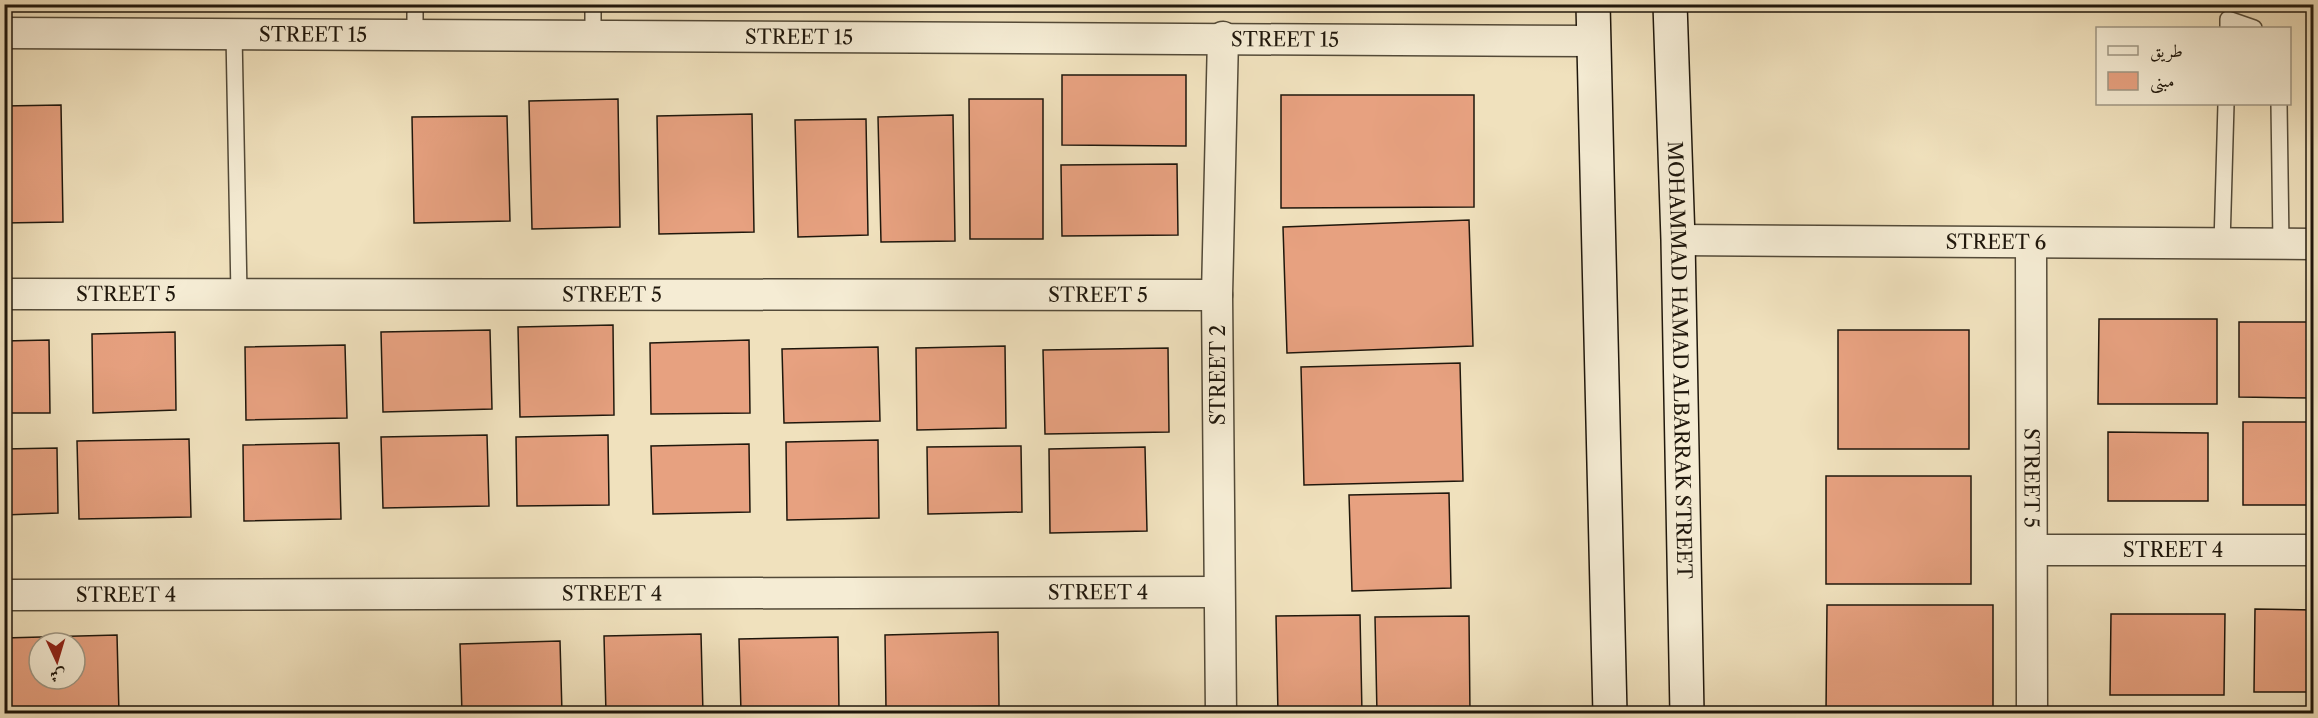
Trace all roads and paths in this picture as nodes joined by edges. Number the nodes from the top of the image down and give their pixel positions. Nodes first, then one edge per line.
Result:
1 (415, 4) edge
2 (593, 4) edge
3 (1593, 4) edge
4 (1670, 4) edge
5 (2228, 27) edge
6 (2251, 27) edge
7 (4, 33) edge
8 (234, 34) junction
9 (415, 34) junction
10 (593, 35) junction
11 (1223, 37) junction
12 (1594, 41) junction
13 (2226, 105) edge
14 (2278, 105) edge
15 (1678, 240) junction
16 (2031, 244) junction
17 (2222, 244) junction
18 (2281, 244) junction
19 (2313, 244) edge
20 (4, 294) edge
21 (240, 294) junction
22 (1217, 294) junction
23 (2033, 550) junction
24 (2313, 550) edge
25 (1218, 592) junction
26 (4, 595) edge
27 (1221, 714) edge
28 (1610, 714) edge
29 (1687, 714) edge
30 (2032, 714) edge

1 - 9 lane
2 - 10 lane
3 - 12 street
4 - 15 street, MOHAMMAD HAMAD ALBARRAK STREET
5 - 6 lane
7 - 8 street, STREET 15
8 - 9 street, STREET 15
8 - 21 lane
9 - 10 street, STREET 15
10 - 11 street, STREET 15
11 - 12 street, STREET 15
11 - 22 street, STREET 2
12 - 28 street
13 - 17 lane
14 - 18 lane
15 - 16 street, STREET 6
15 - 29 street, MOHAMMAD HAMAD ALBARRAK STREET
16 - 17 street, STREET 6
16 - 23 street, STREET 5
17 - 18 street, STREET 6
18 - 19 street, STREET 6
20 - 21 street, STREET 5
21 - 22 street, STREET 5
22 - 25 street, STREET 2
23 - 24 street, STREET 4
23 - 30 street, STREET 5
25 - 26 street, STREET 4
25 - 27 street, STREET 2

